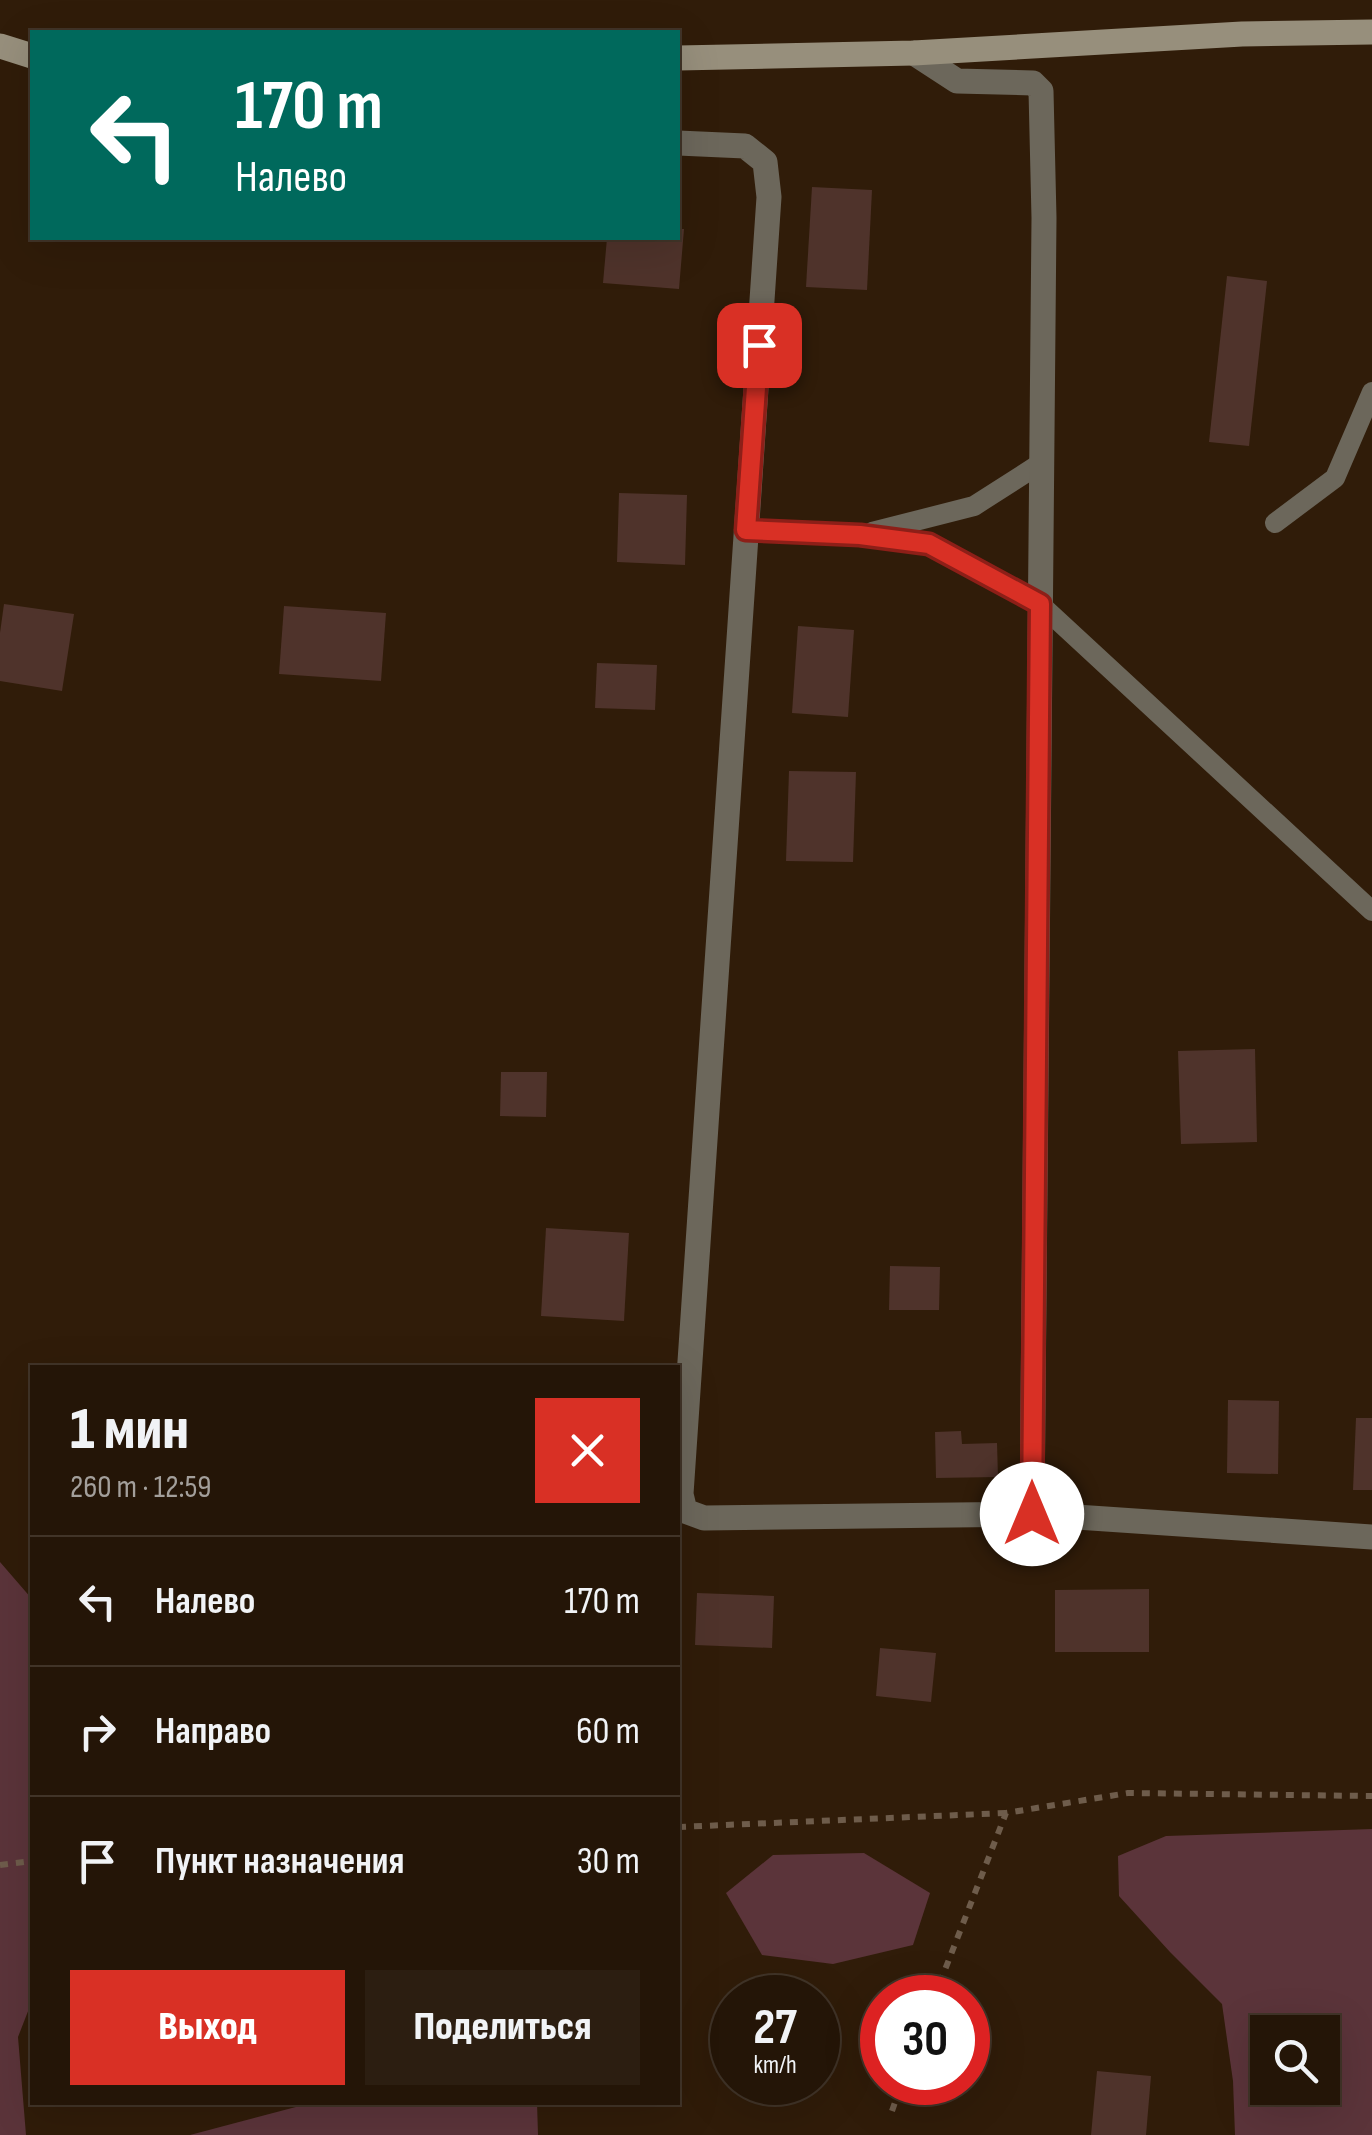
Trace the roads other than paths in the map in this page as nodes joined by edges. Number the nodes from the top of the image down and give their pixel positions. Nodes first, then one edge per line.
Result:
1 (1372, 32) edge
2 (0, 46) edge
3 (914, 53) junction
4 (30, 55) edge
5 (680, 58) edge
6 (680, 143) edge
7 (1372, 392) edge
8 (1041, 463) junction
9 (1275, 523) dead end
10 (746, 530) junction
11 (860, 535) junction
12 (1040, 604) junction
13 (1372, 911) edge
14 (1032, 1514) junction
15 (1372, 1537) edge

1 - 3 main road
2 - 4 main road
3 - 5 main road
3 - 8 street
6 - 10 street
7 - 9 lane
8 - 11 lane
8 - 12 street
10 - 11 lane
10 - 14 street
11 - 12 lane
12 - 13 lane
12 - 14 street
14 - 15 street

